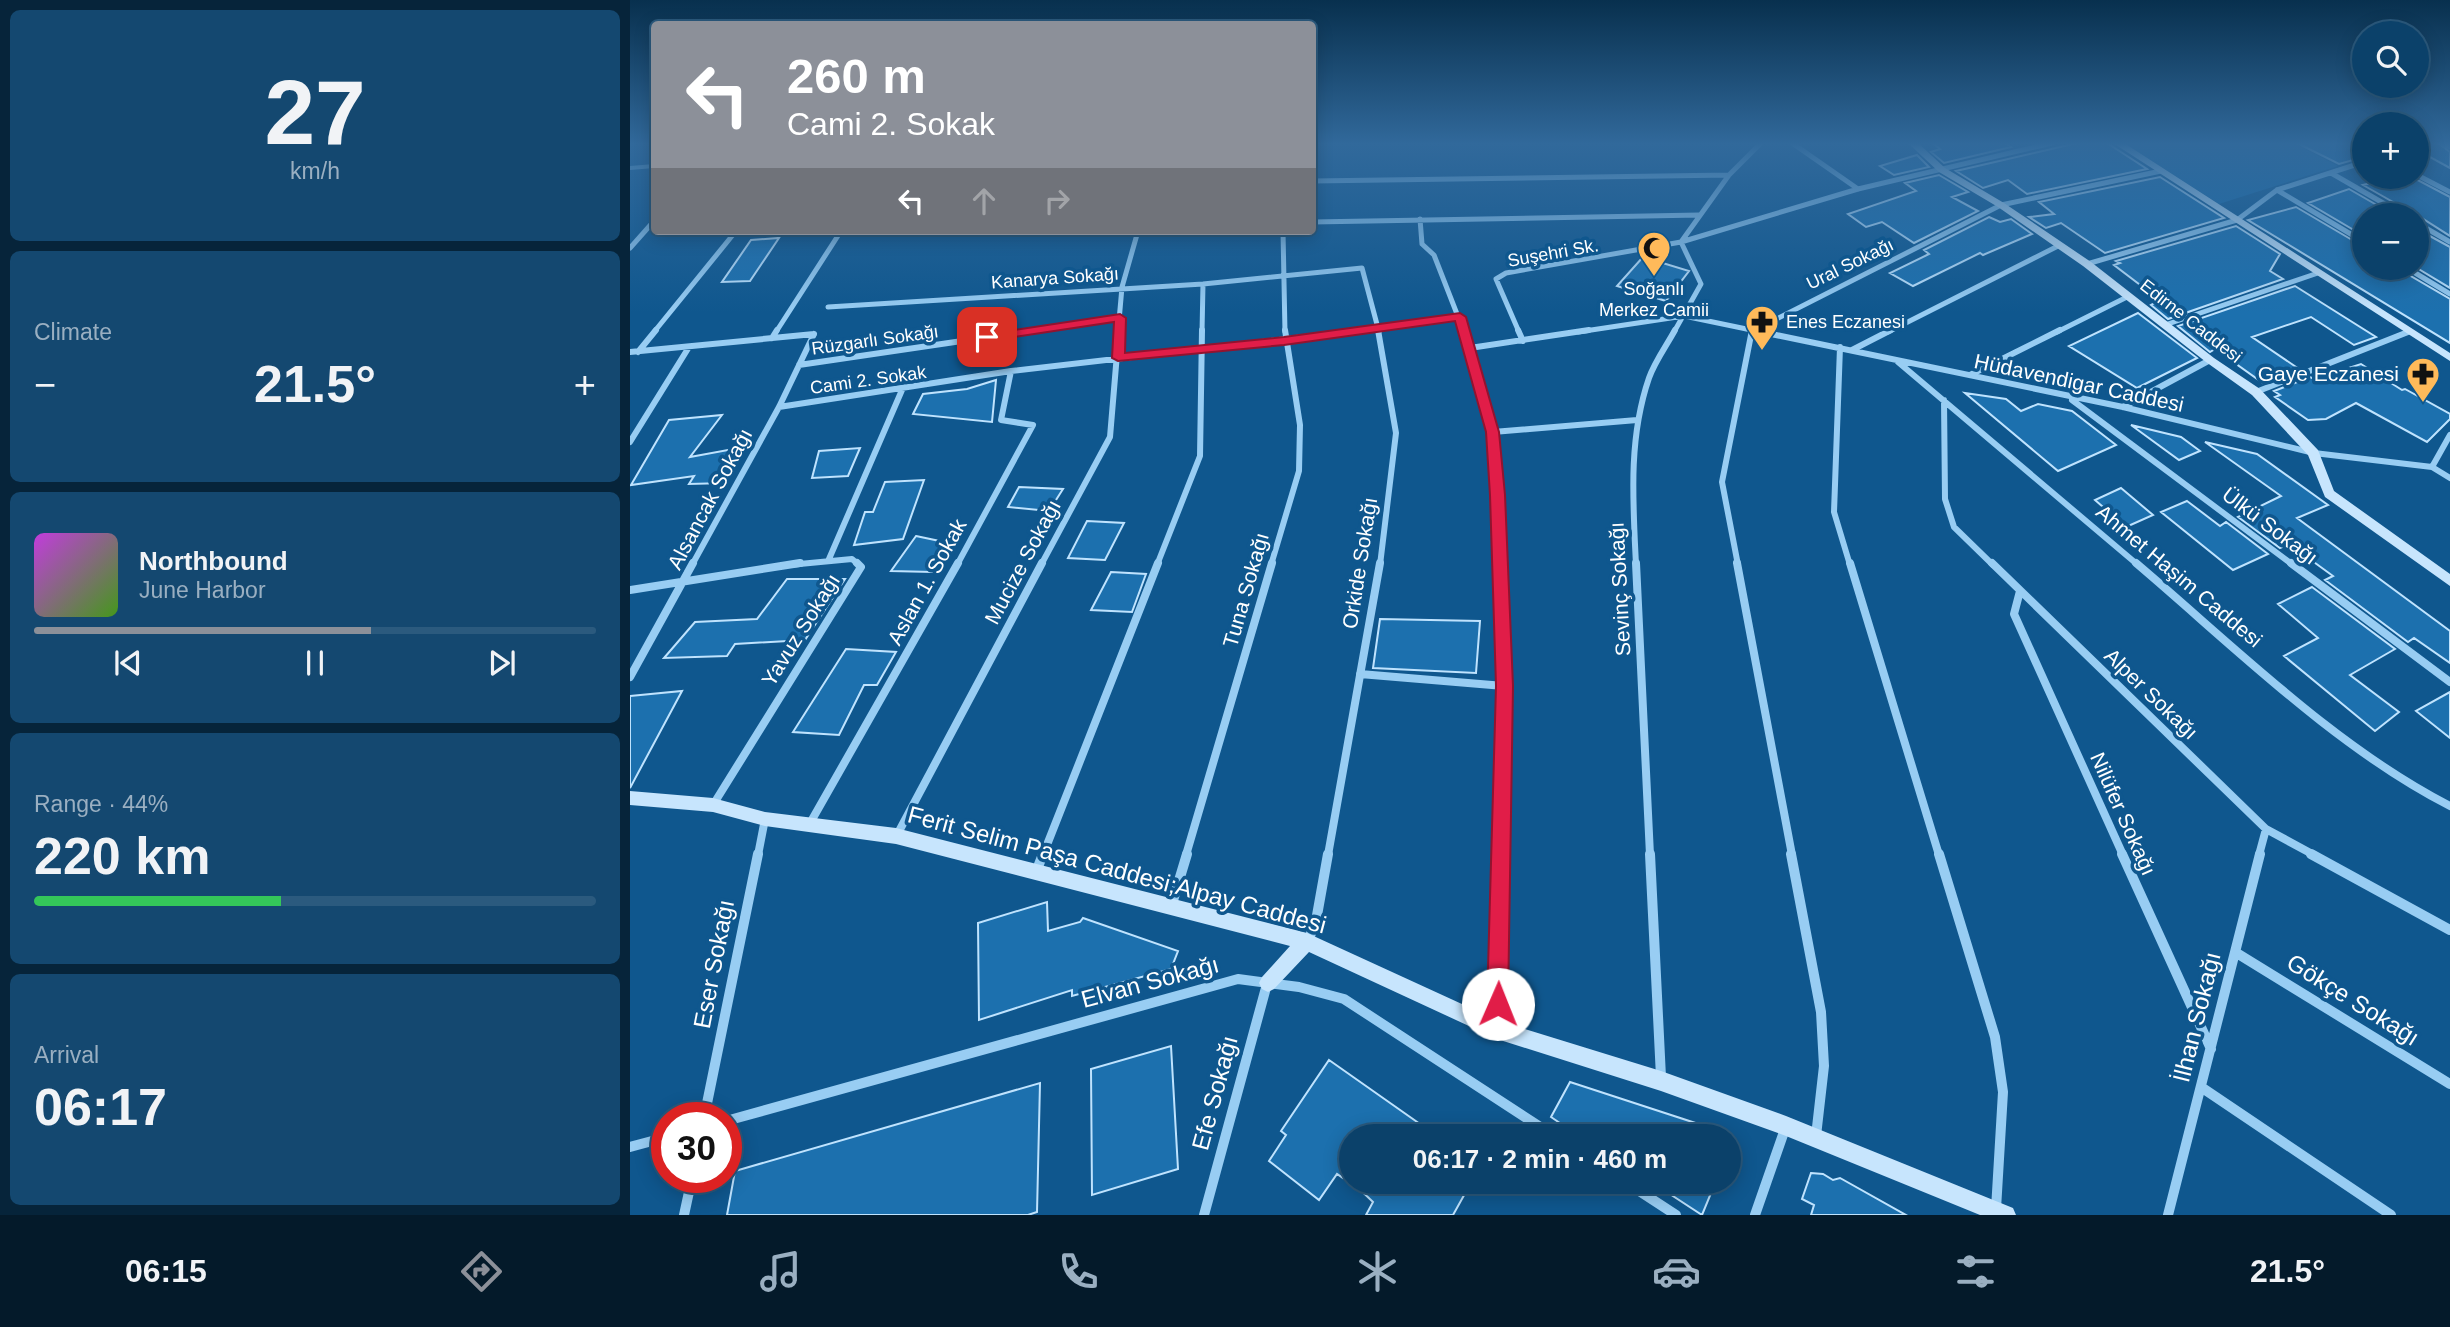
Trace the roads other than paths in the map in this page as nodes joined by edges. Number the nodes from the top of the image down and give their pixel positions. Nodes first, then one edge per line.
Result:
1 (1710, 200) edge
2 (1820, 200) edge
3 (1992, 200) edge
4 (2026, 200) edge
5 (2206, 200) edge
6 (2264, 200) edge
7 (2293, 200) edge
8 (2001, 205) junction
9 (1699, 215) junction
10 (1420, 219) junction
11 (2237, 220) junction
12 (1316, 222) edge
13 (651, 224) edge
14 (2429, 230) edge
15 (733, 235) edge
16 (838, 235) edge
17 (1137, 235) edge
18 (1283, 235) edge
19 (2352, 235) edge
20 (1681, 242) junction
21 (2450, 242) edge
22 (2060, 245) junction
23 (630, 248) edge
24 (2087, 264) junction
25 (2318, 272) junction
26 (1283, 276) junction
27 (2427, 280) edge
28 (1203, 284) junction
29 (1122, 287) junction
30 (2450, 294) edge
31 (2129, 296) junction
32 (828, 307) dead end
33 (1684, 316) junction
34 (1460, 317) junction
35 (1120, 318) junction
36 (2165, 325) junction
37 (1378, 329) junction
38 (1752, 329) junction
39 (2408, 332) junction
40 (772, 338) junction
41 (1284, 341) junction
42 (1523, 341) junction
43 (689, 347) junction
44 (1840, 347) junction
45 (1201, 348) junction
46 (1470, 348) junction
47 (1852, 350) junction
48 (630, 352) edge
49 (638, 352) junction
50 (1118, 358) junction
51 (2450, 358) edge
52 (1894, 359) junction
53 (2210, 360) junction
54 (799, 365) junction
55 (1012, 371) junction
56 (1968, 375) junction
57 (902, 390) junction
58 (2256, 392) junction
59 (2068, 397) junction
60 (1944, 400) junction
61 (779, 407) junction
62 (2123, 407) junction
63 (1637, 420) junction
64 (1493, 432) junction
65 (2450, 435) edge
66 (630, 442) edge
67 (2314, 453) junction
68 (2432, 467) junction
69 (2450, 478) edge
70 (829, 559) junction
71 (2450, 581) edge
72 (685, 582) junction
73 (630, 590) edge
74 (2020, 592) junction
75 (1360, 674) junction
76 (630, 677) edge
77 (2450, 682) edge
78 (1504, 686) junction
79 (630, 798) edge
80 (713, 805) junction
81 (2450, 806) edge
82 (765, 818) junction
83 (809, 825) junction
84 (2266, 829) junction
85 (896, 836) junction
86 (1035, 872) junction
87 (1171, 907) junction
88 (2450, 930) edge
89 (1307, 942) junction
90 (2235, 952) junction
91 (1268, 983) junction
92 (1497, 1030) junction
93 (2211, 1049) junction
94 (1661, 1081) junction
95 (2450, 1084) edge
96 (2201, 1087) junction
97 (707, 1102) edge
98 (742, 1117) edge
99 (1536, 1124) edge
100 (1786, 1126) junction
101 (1815, 1137) junction
102 (651, 1141) edge
103 (630, 1147) edge
104 (689, 1193) edge
105 (1644, 1194) edge
106 (2001, 1212) edge
107 (684, 1215) edge
108 (1204, 1215) edge
109 (1676, 1215) edge
110 (1755, 1215) edge
111 (2168, 1215) edge
112 (2391, 1215) edge

1 - 9 street
2 - 20 street
3 - 8 main road, Edirne Caddesi
4 - 8 street, Ural Sokağı
5 - 11 main road
6 - 11 street
7 - 19 street
8 - 22 main road, Edirne Caddesi
8 - 38 street, Ural Sokağı
9 - 10 street
9 - 20 street
10 - 12 street
10 - 34 street
11 - 24 street
11 - 25 main road
13 - 23 street
14 - 21 street
15 - 49 street
16 - 40 street
17 - 29 street, Mucize Sokağı
18 - 26 street, Tuna Sokağı
20 - 33 street, Sevinç Sokağı
20 - 42 street, Suşehri Sk.
22 - 24 main road, Edirne Caddesi
22 - 47 street
24 - 31 main road, Edirne Caddesi
25 - 36 street
25 - 39 main road
26 - 28 street, Kanarya Sokağı
26 - 37 street, Orkide Sokağı
26 - 41 street, Tuna Sokağı
27 - 30 street
28 - 29 street, Kanarya Sokağı
28 - 45 street
29 - 32 street, Kanarya Sokağı
29 - 35 street, Mucize Sokağı
31 - 36 main road, Edirne Caddesi
31 - 56 street
33 - 38 street, Hüdavendigar Caddesi
33 - 42 street, Hüdavendigar Caddesi
33 - 63 street, Sevinç Sokağı
34 - 37 street, Cami 2. Sokak
34 - 46 street
35 - 50 street, Mucize Sokağı
35 - 54 street, Rüzgarlı Sokağı
36 - 53 main road, Edirne Caddesi
37 - 41 street, Cami 2. Sokak
37 - 75 street, Orkide Sokağı
38 - 44 street, Hüdavendigar Caddesi
38 - 101 street
39 - 51 main road
39 - 58 street
40 - 43 street
40 - 54 street, Alsancak Sokağı
41 - 45 street, Cami 2. Sokak
41 - 87 street, Tuna Sokağı
42 - 46 street, Hüdavendigar Caddesi
43 - 49 street
43 - 66 street
44 - 47 street, Hüdavendigar Caddesi
44 - 106 street
45 - 50 street, Cami 2. Sokak
45 - 86 street
46 - 64 street
47 - 52 street, Hüdavendigar Caddesi
48 - 49 street
50 - 55 street, Cami 2. Sokak
50 - 85 street, Mucize Sokağı
52 - 56 street, Hüdavendigar Caddesi
52 - 60 street, Ahmet Haşim Caddesi
53 - 58 main road, Edirne Caddesi
53 - 62 street
54 - 61 street, Alsancak Sokağı
55 - 57 street, Cami 2. Sokak
55 - 83 street, Aslan 1. Sokak
56 - 59 street, Hüdavendigar Caddesi
57 - 61 street, Cami 2. Sokak
57 - 70 street
58 - 67 main road, Edirne Caddesi
59 - 62 street, Hüdavendigar Caddesi
59 - 77 street, Ülkü Sokağı
60 - 74 street, Alper Sokağı
60 - 81 street, Ahmet Haşim Caddesi
61 - 72 street, Alsancak Sokağı
62 - 67 street, Hüdavendigar Caddesi
63 - 64 street
63 - 94 street, Sevinç Sokağı
64 - 78 street
65 - 68 street
67 - 68 street, Hüdavendigar Caddesi
67 - 71 main road, Edirne Caddesi
68 - 69 street
70 - 72 street, Yavuz Sokağı
70 - 80 street, Yavuz Sokağı
72 - 73 street, Yavuz Sokağı
72 - 76 street, Alsancak Sokağı
74 - 84 street, Alper Sokağı
74 - 93 street, Nilüfer Sokağı
75 - 78 street
75 - 89 street, Orkide Sokağı
78 - 92 street
79 - 80 main road, Ferit Selim Paşa Caddesi;Alpay Caddesi
80 - 82 main road, Ferit Selim Paşa Caddesi;Alpay Caddesi
82 - 83 main road, Ferit Selim Paşa Caddesi;Alpay Caddesi
82 - 97 street, Eser Sokağı
83 - 85 main road, Ferit Selim Paşa Caddesi;Alpay Caddesi
84 - 88 street, Alper Sokağı
84 - 90 street, İlhan Sokağı
85 - 86 main road, Ferit Selim Paşa Caddesi;Alpay Caddesi
86 - 87 main road, Ferit Selim Paşa Caddesi;Alpay Caddesi
87 - 89 main road, Ferit Selim Paşa Caddesi;Alpay Caddesi
89 - 91 main road
89 - 92 main road, Ferit Selim Paşa Caddesi;Alpay Caddesi
90 - 93 street, İlhan Sokağı
90 - 95 street, Gökçe Sokağı
91 - 98 street, Elvan Sokağı
91 - 99 street, Elvan Sokağı
91 - 108 street, Efe Sokağı
92 - 94 main road, Ferit Selim Paşa Caddesi;Alpay Caddesi
93 - 96 street, İlhan Sokağı
94 - 100 main road, Ferit Selim Paşa Caddesi;Alpay Caddesi
96 - 111 street, İlhan Sokağı
96 - 112 street
100 - 101 main road, Ferit Selim Paşa Caddesi;Alpay Caddesi
100 - 110 street
101 - 106 main road, Ferit Selim Paşa Caddesi;Alpay Caddesi
102 - 103 street
104 - 107 street
105 - 109 street

